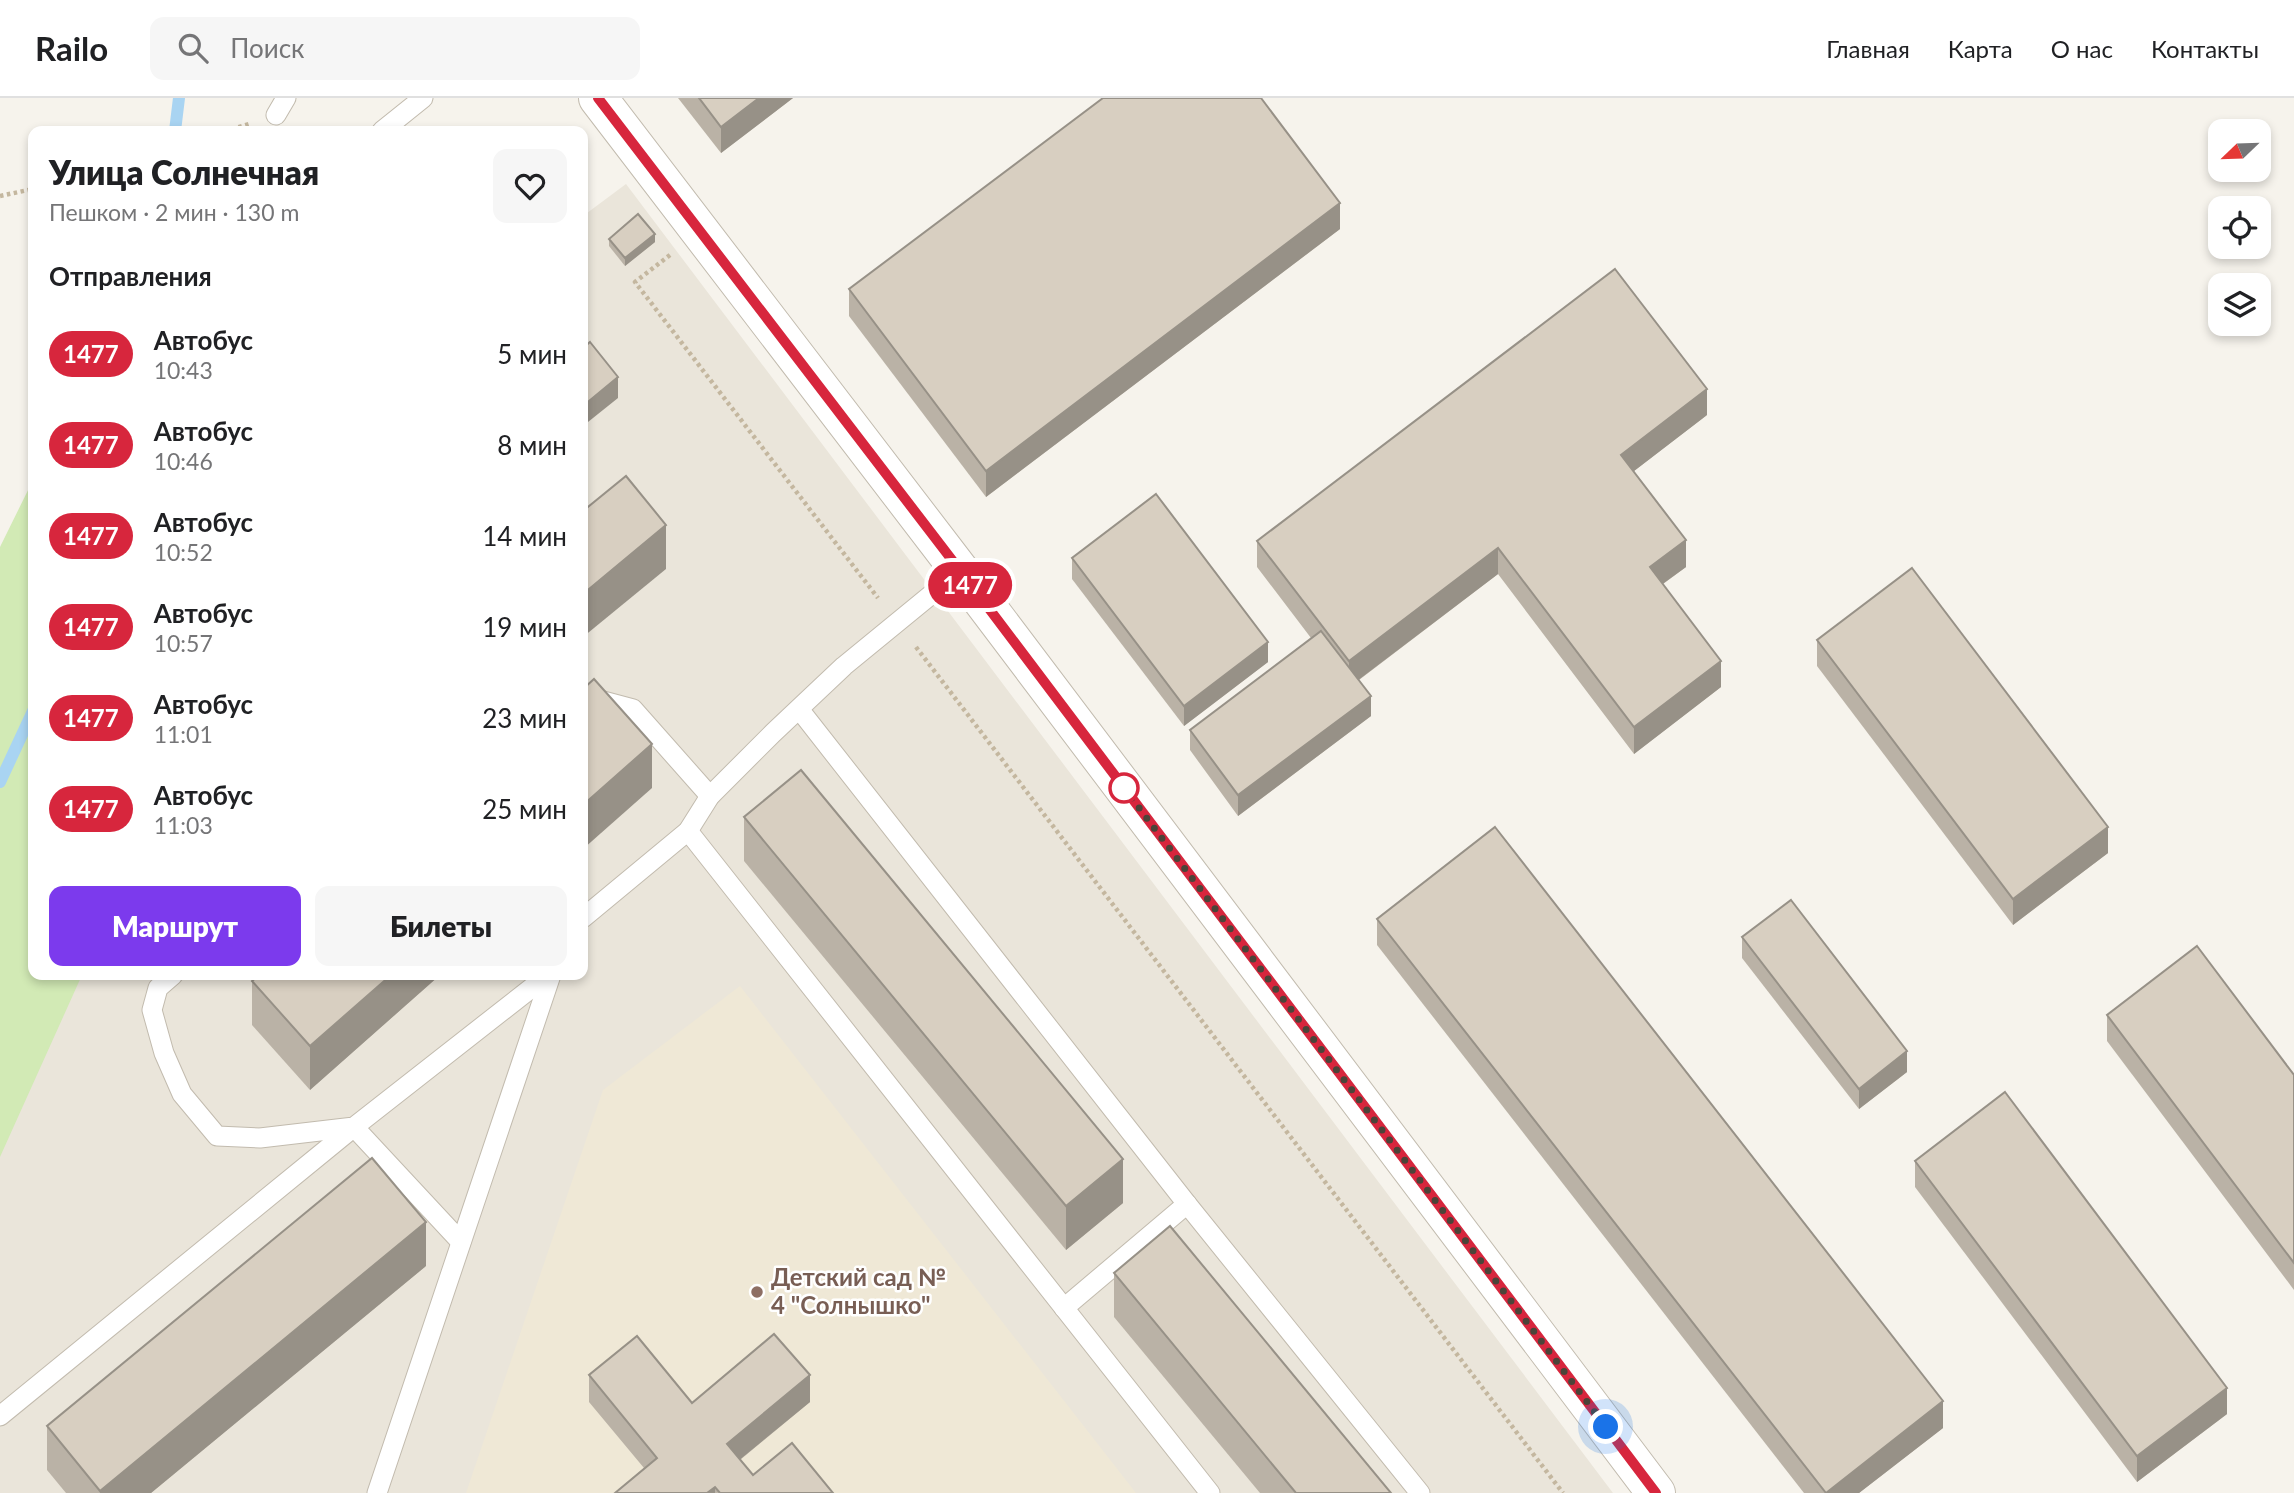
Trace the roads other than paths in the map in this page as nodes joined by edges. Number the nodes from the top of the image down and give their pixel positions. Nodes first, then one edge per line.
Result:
1 (423, 98) edge
2 (598, 98) edge
3 (388, 126) edge
4 (960, 571) junction
5 (588, 700) edge
6 (799, 709) junction
7 (710, 796) junction
8 (688, 831) junction
9 (588, 914) edge
10 (167, 980) edge
11 (544, 980) edge
12 (548, 980) edge
13 (354, 1127) junction
14 (1187, 1204) junction
15 (461, 1242) junction
16 (1064, 1308) junction
17 (0, 1416) edge
18 (377, 1493) edge
19 (1210, 1493) edge
20 (1420, 1493) edge
21 (1656, 1493) edge

1 - 3 lane
2 - 4 street
4 - 6 lane
4 - 21 street
5 - 7 lane
6 - 7 lane
6 - 14 lane
7 - 8 lane
8 - 9 lane
8 - 16 lane
10 - 13 lane
11 - 13 lane
12 - 15 lane
13 - 15 lane
13 - 17 lane
14 - 16 lane
14 - 20 lane
15 - 18 lane
16 - 19 lane

